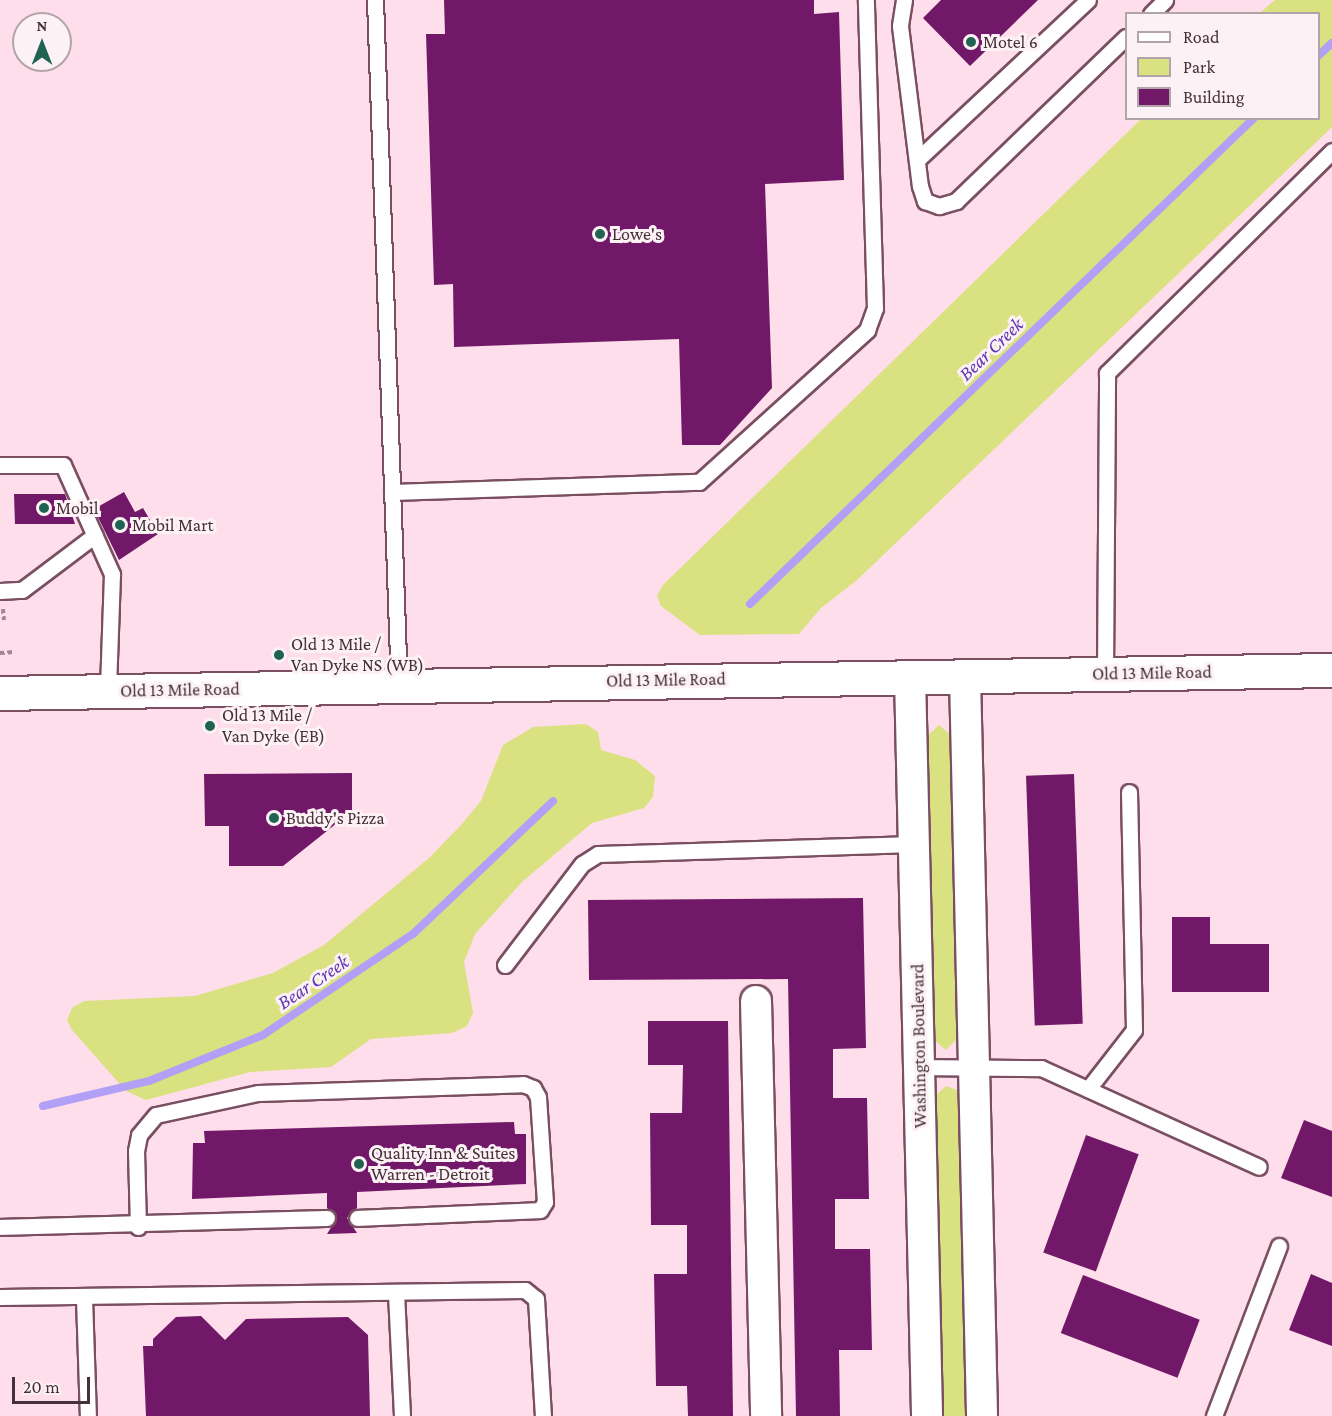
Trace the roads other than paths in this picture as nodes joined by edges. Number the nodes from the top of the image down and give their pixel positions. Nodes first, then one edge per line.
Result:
1 (375, 0) edge
2 (866, 0) edge
3 (904, 0) edge
4 (1088, 0) edge
5 (1165, 0) edge
6 (1153, 12) edge
7 (1125, 38) edge
8 (1332, 151) edge
9 (917, 160) junction
10 (0, 465) edge
11 (392, 492) junction
12 (95, 535) junction
13 (0, 591) edge
14 (1332, 670) edge
15 (1105, 674) junction
16 (910, 676) junction
17 (965, 676) junction
18 (399, 686) junction
19 (108, 691) junction
20 (0, 693) edge
21 (1129, 792) dead end
22 (914, 844) junction
23 (505, 965) dead end
24 (756, 1001) dead end
25 (974, 1065) junction
26 (919, 1066) junction
27 (1088, 1089) junction
28 (1259, 1167) dead end
29 (327, 1218) dead end
30 (357, 1218) dead end
31 (0, 1227) edge
32 (138, 1227) junction
33 (1279, 1246) dead end
34 (396, 1293) junction
35 (0, 1297) edge
36 (84, 1298) junction
37 (88, 1416) edge
38 (402, 1416) edge
39 (543, 1416) edge
40 (766, 1416) edge
41 (927, 1416) edge
42 (982, 1416) edge
43 (1214, 1416) edge

1 - 11 lane
2 - 11 lane
3 - 9 lane
4 - 9 lane
5 - 6 lane
7 - 9 lane
8 - 15 lane
10 - 12 lane
11 - 18 lane
12 - 13 lane
12 - 19 lane
14 - 15 street, Old 13 Mile Road
15 - 17 street, Old 13 Mile Road
16 - 17 street, Old 13 Mile Road
16 - 18 street, Old 13 Mile Road
16 - 22 street, Washington Boulevard
17 - 25 street
18 - 19 street, Old 13 Mile Road
19 - 20 street, Old 13 Mile Road
21 - 27 lane
22 - 23 lane
22 - 26 street, Washington Boulevard
24 - 40 street
25 - 26 lane
25 - 27 lane
25 - 42 street
26 - 41 street, Washington Boulevard
27 - 28 lane
29 - 32 lane
30 - 32 lane
31 - 32 lane
33 - 43 lane
34 - 36 lane
34 - 38 lane
34 - 39 lane
35 - 36 lane
36 - 37 lane

